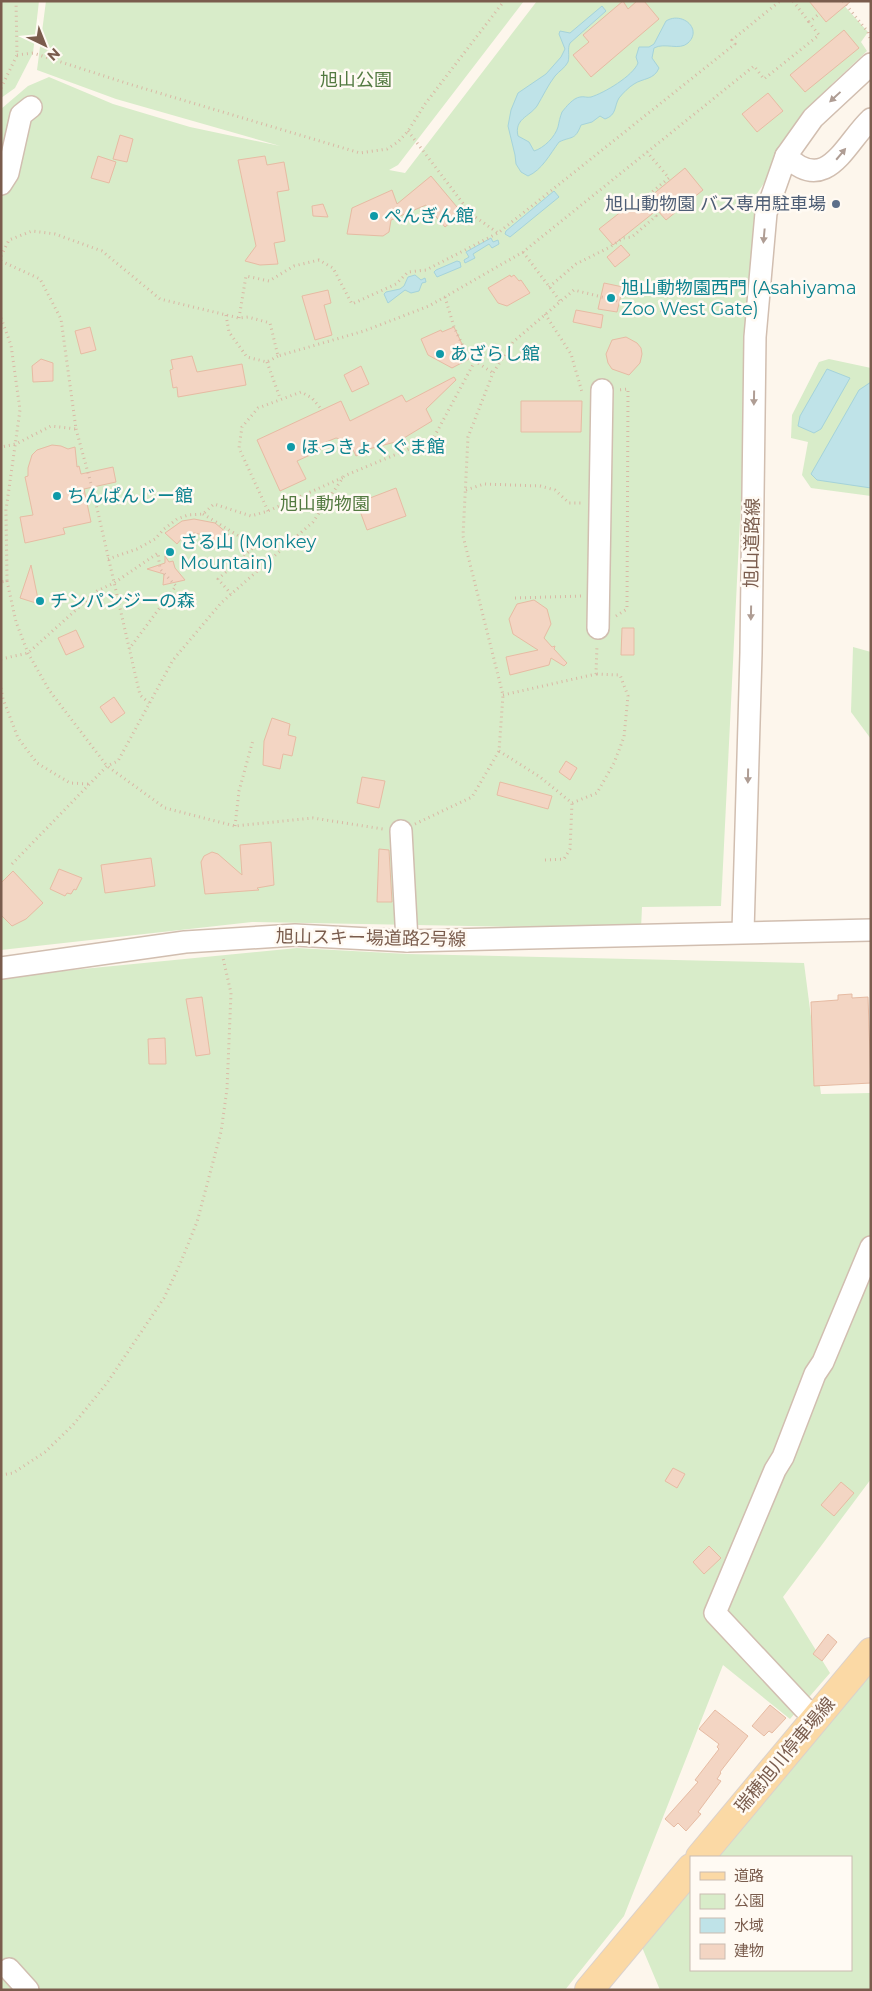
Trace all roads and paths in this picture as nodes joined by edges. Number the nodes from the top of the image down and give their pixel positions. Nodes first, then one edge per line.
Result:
1 (16, 1) edge
2 (504, 1) edge
3 (780, 1) edge
4 (793, 1) edge
5 (844, 1) edge
6 (819, 14) dead end
7 (809, 22) junction
8 (871, 42) edge
9 (17, 55) junction
10 (871, 64) edge
11 (1, 88) edge
12 (31, 107) dead end
13 (871, 119) edge
14 (408, 132) junction
15 (647, 152) junction
16 (786, 156) junction
17 (1, 184) edge
18 (498, 233) junction
19 (523, 252) junction
20 (1, 256) edge
21 (1, 261) edge
22 (549, 287) junction
23 (445, 297) junction
24 (560, 301) junction
25 (679, 312) dead end
26 (226, 315) junction
27 (1, 318) edge
28 (239, 318) junction
29 (278, 356) junction
30 (474, 361) junction
31 (267, 362) junction
32 (493, 373) junction
33 (602, 390) dead end
34 (280, 398) junction
35 (322, 410) dead end
36 (76, 429) junction
37 (16, 444) junction
38 (1, 447) edge
39 (344, 476) junction
40 (466, 490) junction
41 (600, 504) junction
42 (4, 510) edge
43 (268, 511) junction
44 (203, 514) junction
45 (108, 559) junction
46 (7, 581) junction
47 (1, 582) edge
48 (114, 584) junction
49 (231, 594) junction
50 (598, 596) junction
51 (515, 598) dead end
52 (598, 628) dead end
53 (129, 648) junction
54 (28, 652) junction
55 (1, 659) edge
56 (596, 674) dead end
57 (1, 688) edge
58 (149, 703) junction
59 (253, 740) dead end
60 (499, 751) junction
61 (107, 766) junction
62 (90, 784) junction
63 (572, 804) junction
64 (235, 826) junction
65 (400, 832) junction
66 (545, 860) dead end
67 (12, 864) dead end
68 (871, 930) edge
69 (743, 932) junction
70 (407, 941) junction
71 (222, 953) dead end
72 (1, 968) edge
73 (871, 1247) edge
74 (1, 1475) edge
75 (871, 1652) edge
76 (817, 1716) junction
77 (701, 1856) edge
78 (690, 1869) edge
79 (9, 1969) dead end
80 (28, 1990) edge
81 (589, 1990) edge

1 - 9 path
2 - 14 path
3 - 18 path
4 - 7 path
5 - 8 path
6 - 7 path
7 - 15 path
9 - 11 path
9 - 14 path
10 -> 16 street, 旭山道路線
12 - 17 street
16 -> 13 street
14 - 18 path
15 - 19 path
15 - 22 path
16 -> 69 street, 旭山道路線
18 - 28 path
19 - 22 path
19 - 23 path
20 - 26 path
21 - 36 path
22 - 24 path
23 - 29 path
23 - 30 path
24 - 25 path
24 - 32 path
26 - 28 path
26 - 31 path
27 - 37 path
28 - 29 path
29 - 31 path
30 - 32 path
30 - 39 path
31 - 34 path
32 - 40 path
33 - 41 street
34 - 35 path
34 - 43 path
36 - 37 path
36 - 45 path
37 - 38 path
37 - 42 path
39 - 43 path
39 - 49 path
40 - 41 path
40 - 60 path
41 - 50 street
42 - 46 path
43 - 44 path
44 - 45 path
44 - 49 path
45 - 48 path
46 - 47 path
46 - 54 path
48 - 53 path
48 - 53 path
48 - 54 path
49 - 58 path
50 - 51 path
50 - 52 street
53 - 58 path
54 - 55 path
54 - 61 path
56 - 63 path
57 - 62 path
58 - 61 path
59 - 64 path
60 - 63 path
60 - 65 path
61 - 62 path
61 - 64 path
62 - 67 path
63 - 66 path
64 - 65 path
65 - 70 street
68 - 69 street
69 - 70 street, 旭山スキー場道路2号線
70 - 72 street, 旭山スキー場道路2号線
71 - 74 path
73 - 76 street
75 - 76 main road, 瑞穂旭川停車場線
76 - 77 main road, 瑞穂旭川停車場線
78 - 81 main road
79 - 80 street

